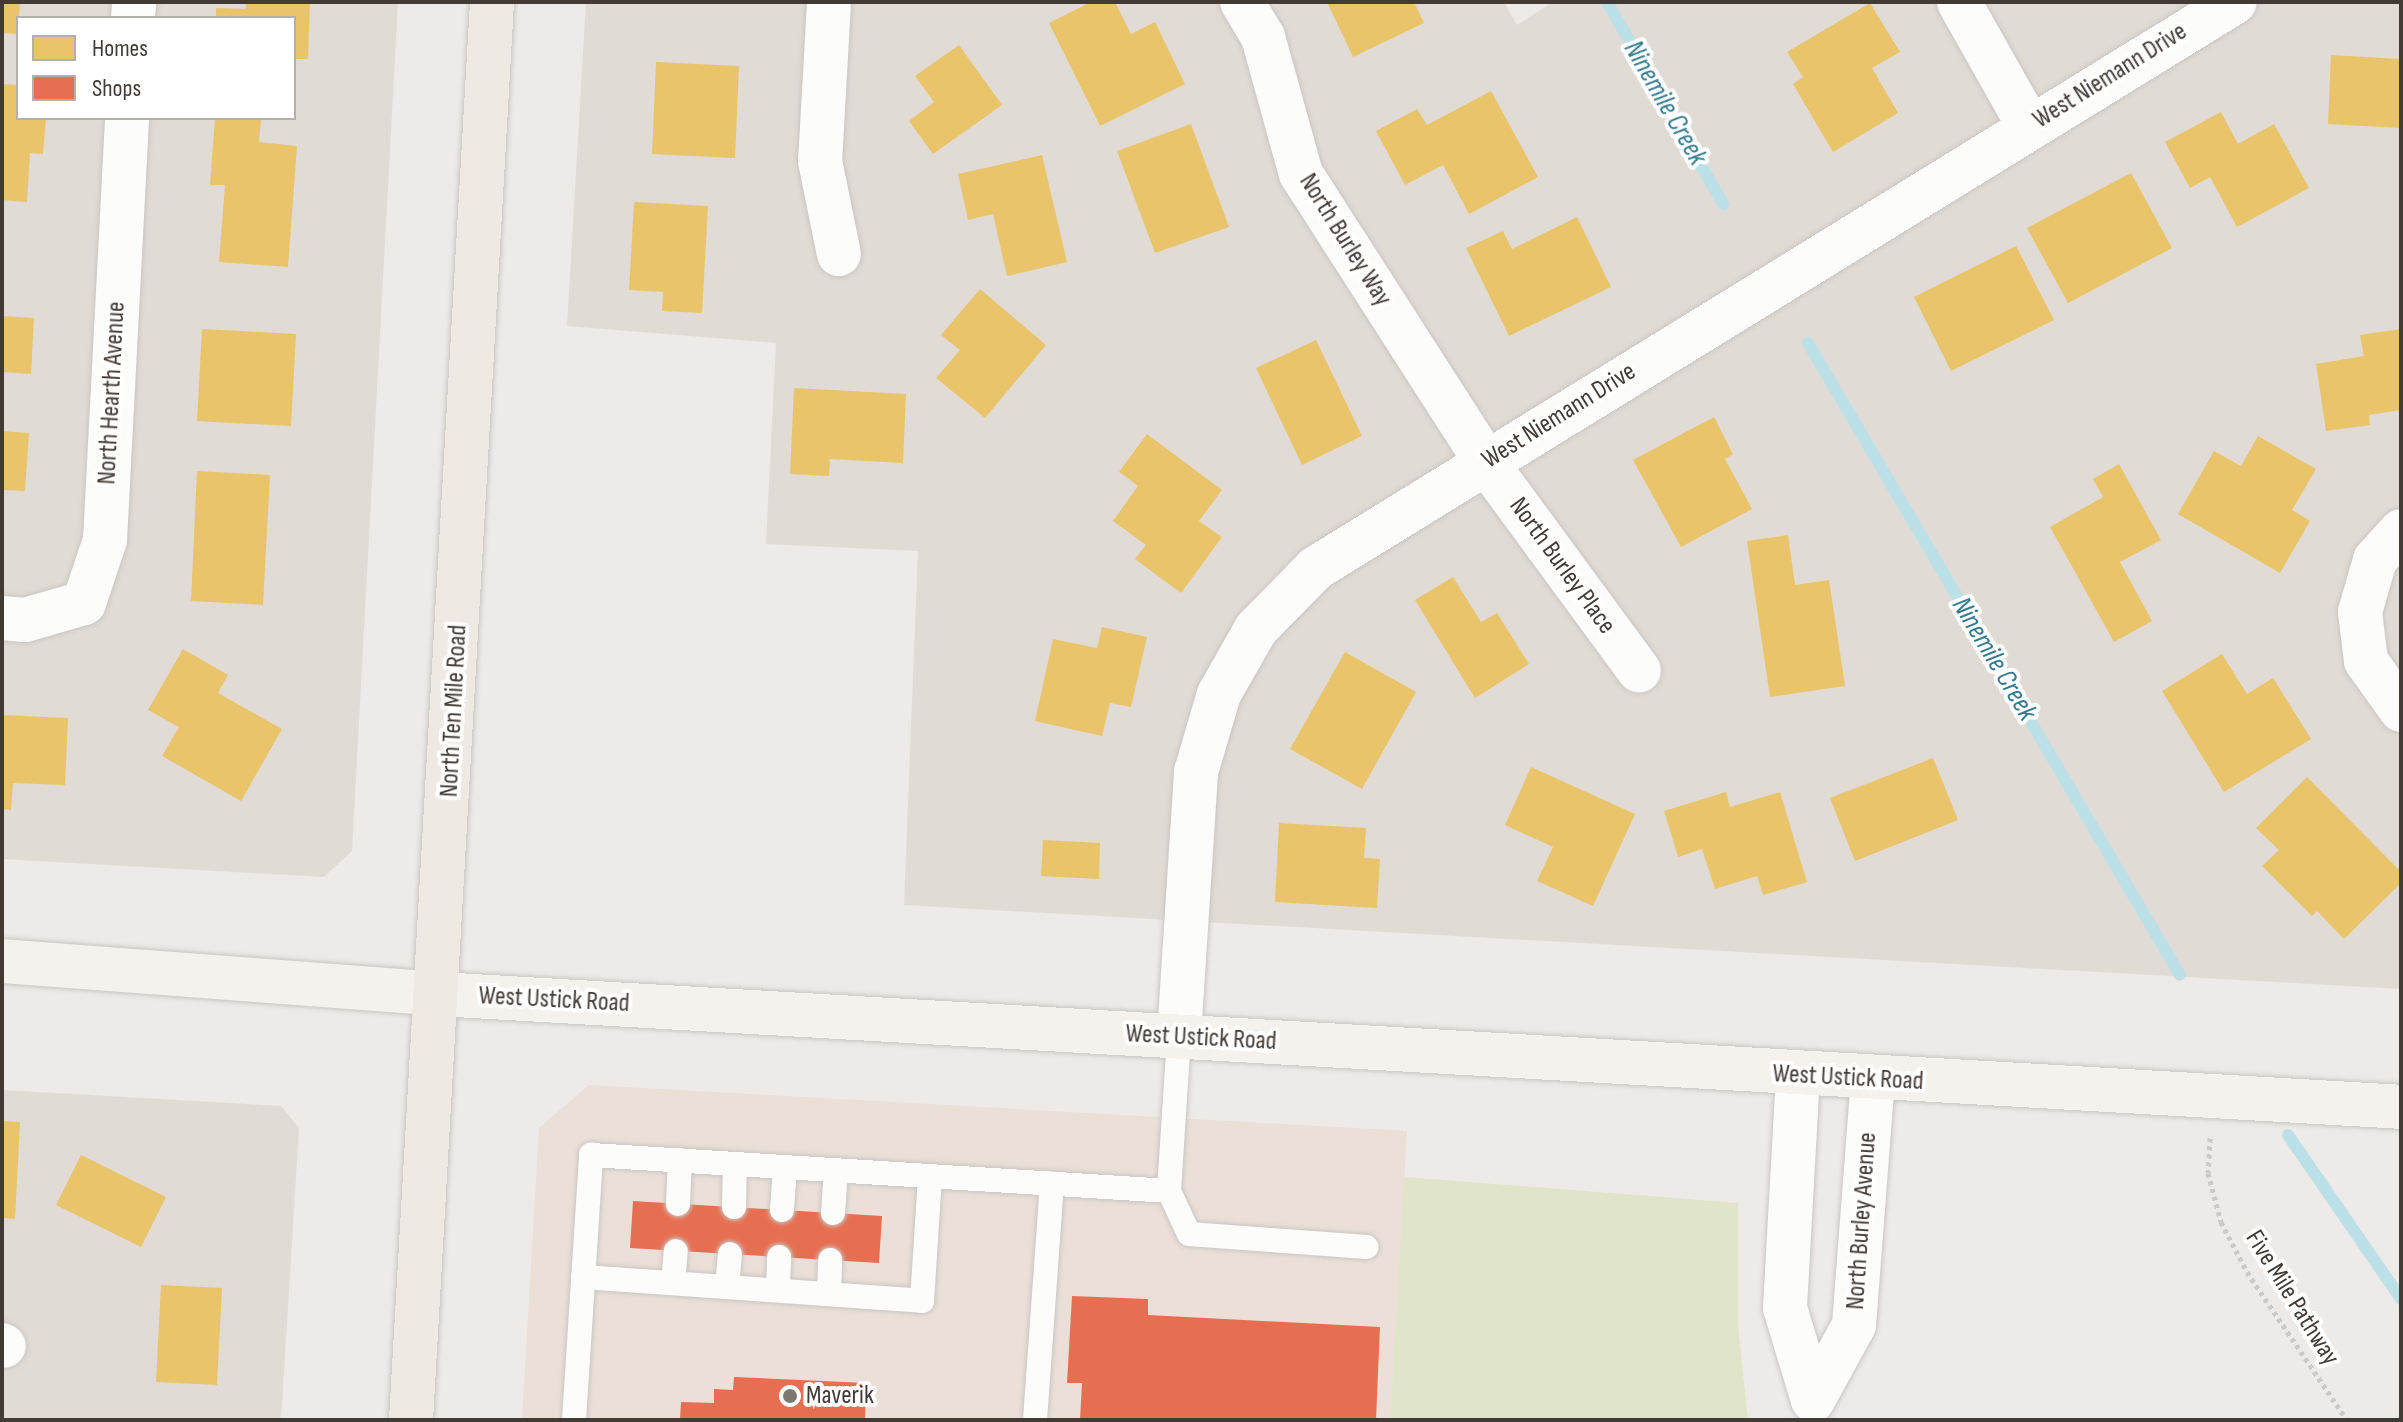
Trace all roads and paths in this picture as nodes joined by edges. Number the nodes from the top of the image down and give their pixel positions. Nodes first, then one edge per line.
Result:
1 (492, 2) edge
2 (829, 2) edge
3 (1242, 2) edge
4 (1959, 2) edge
5 (2235, 2) edge
6 (127, 120) edge
7 (2029, 126) junction
8 (839, 254) dead end
9 (1485, 461) junction
10 (2401, 531) edge
11 (13, 619) edge
12 (1639, 671) dead end
13 (2401, 710) edge
14 (2, 961) edge
15 (438, 994) junction
16 (1179, 1036) junction
17 (1798, 1075) junction
18 (1873, 1079) junction
19 (2212, 1097) junction
20 (2401, 1107) edge
21 (680, 1160) junction
22 (735, 1164) junction
23 (785, 1167) junction
24 (836, 1170) junction
25 (930, 1176) junction
26 (1052, 1184) junction
27 (1169, 1191) junction
28 (678, 1204) dead end
29 (734, 1207) dead end
30 (782, 1210) dead end
31 (833, 1213) dead end
32 (1367, 1247) dead end
33 (676, 1251) dead end
34 (730, 1254) dead end
35 (779, 1257) dead end
36 (830, 1260) dead end
37 (583, 1277) junction
38 (673, 1283) junction
39 (727, 1287) junction
40 (778, 1290) junction
41 (829, 1294) junction
42 (1812, 1410) edge
43 (411, 1420) edge
44 (574, 1420) edge
45 (1035, 1420) edge
46 (2347, 1420) edge

1 - 15 main road, North Ten Mile Road
2 - 8 street
3 - 9 street, North Burley Way
4 - 7 street
5 - 7 street, West Niemann Drive
6 - 11 street, North Hearth Avenue
7 - 9 street, West Niemann Drive
9 - 12 street, North Burley Place
9 - 16 street, West Niemann Drive
10 - 13 street
14 - 15 main road, West Ustick Road
15 - 16 main road, West Ustick Road
15 - 43 main road, North Ten Mile Road
16 - 17 main road, West Ustick Road
16 - 27 lane
17 - 18 main road, West Ustick Road
17 - 42 street, North Burley Avenue
18 - 19 main road, West Ustick Road
18 - 42 street, North Burley Avenue
19 - 20 main road, West Ustick Road
19 - 46 path, Five Mile Pathway
21 - 22 lane
21 - 28 lane
21 - 37 lane
22 - 23 lane
22 - 29 lane
23 - 24 lane
23 - 30 lane
24 - 25 lane
24 - 31 lane
25 - 26 lane
25 - 41 lane
26 - 27 lane
26 - 45 lane
27 - 32 lane
33 - 38 lane
34 - 39 lane
35 - 40 lane
36 - 41 lane
37 - 38 lane
37 - 44 lane
38 - 39 lane
39 - 40 lane
40 - 41 lane

